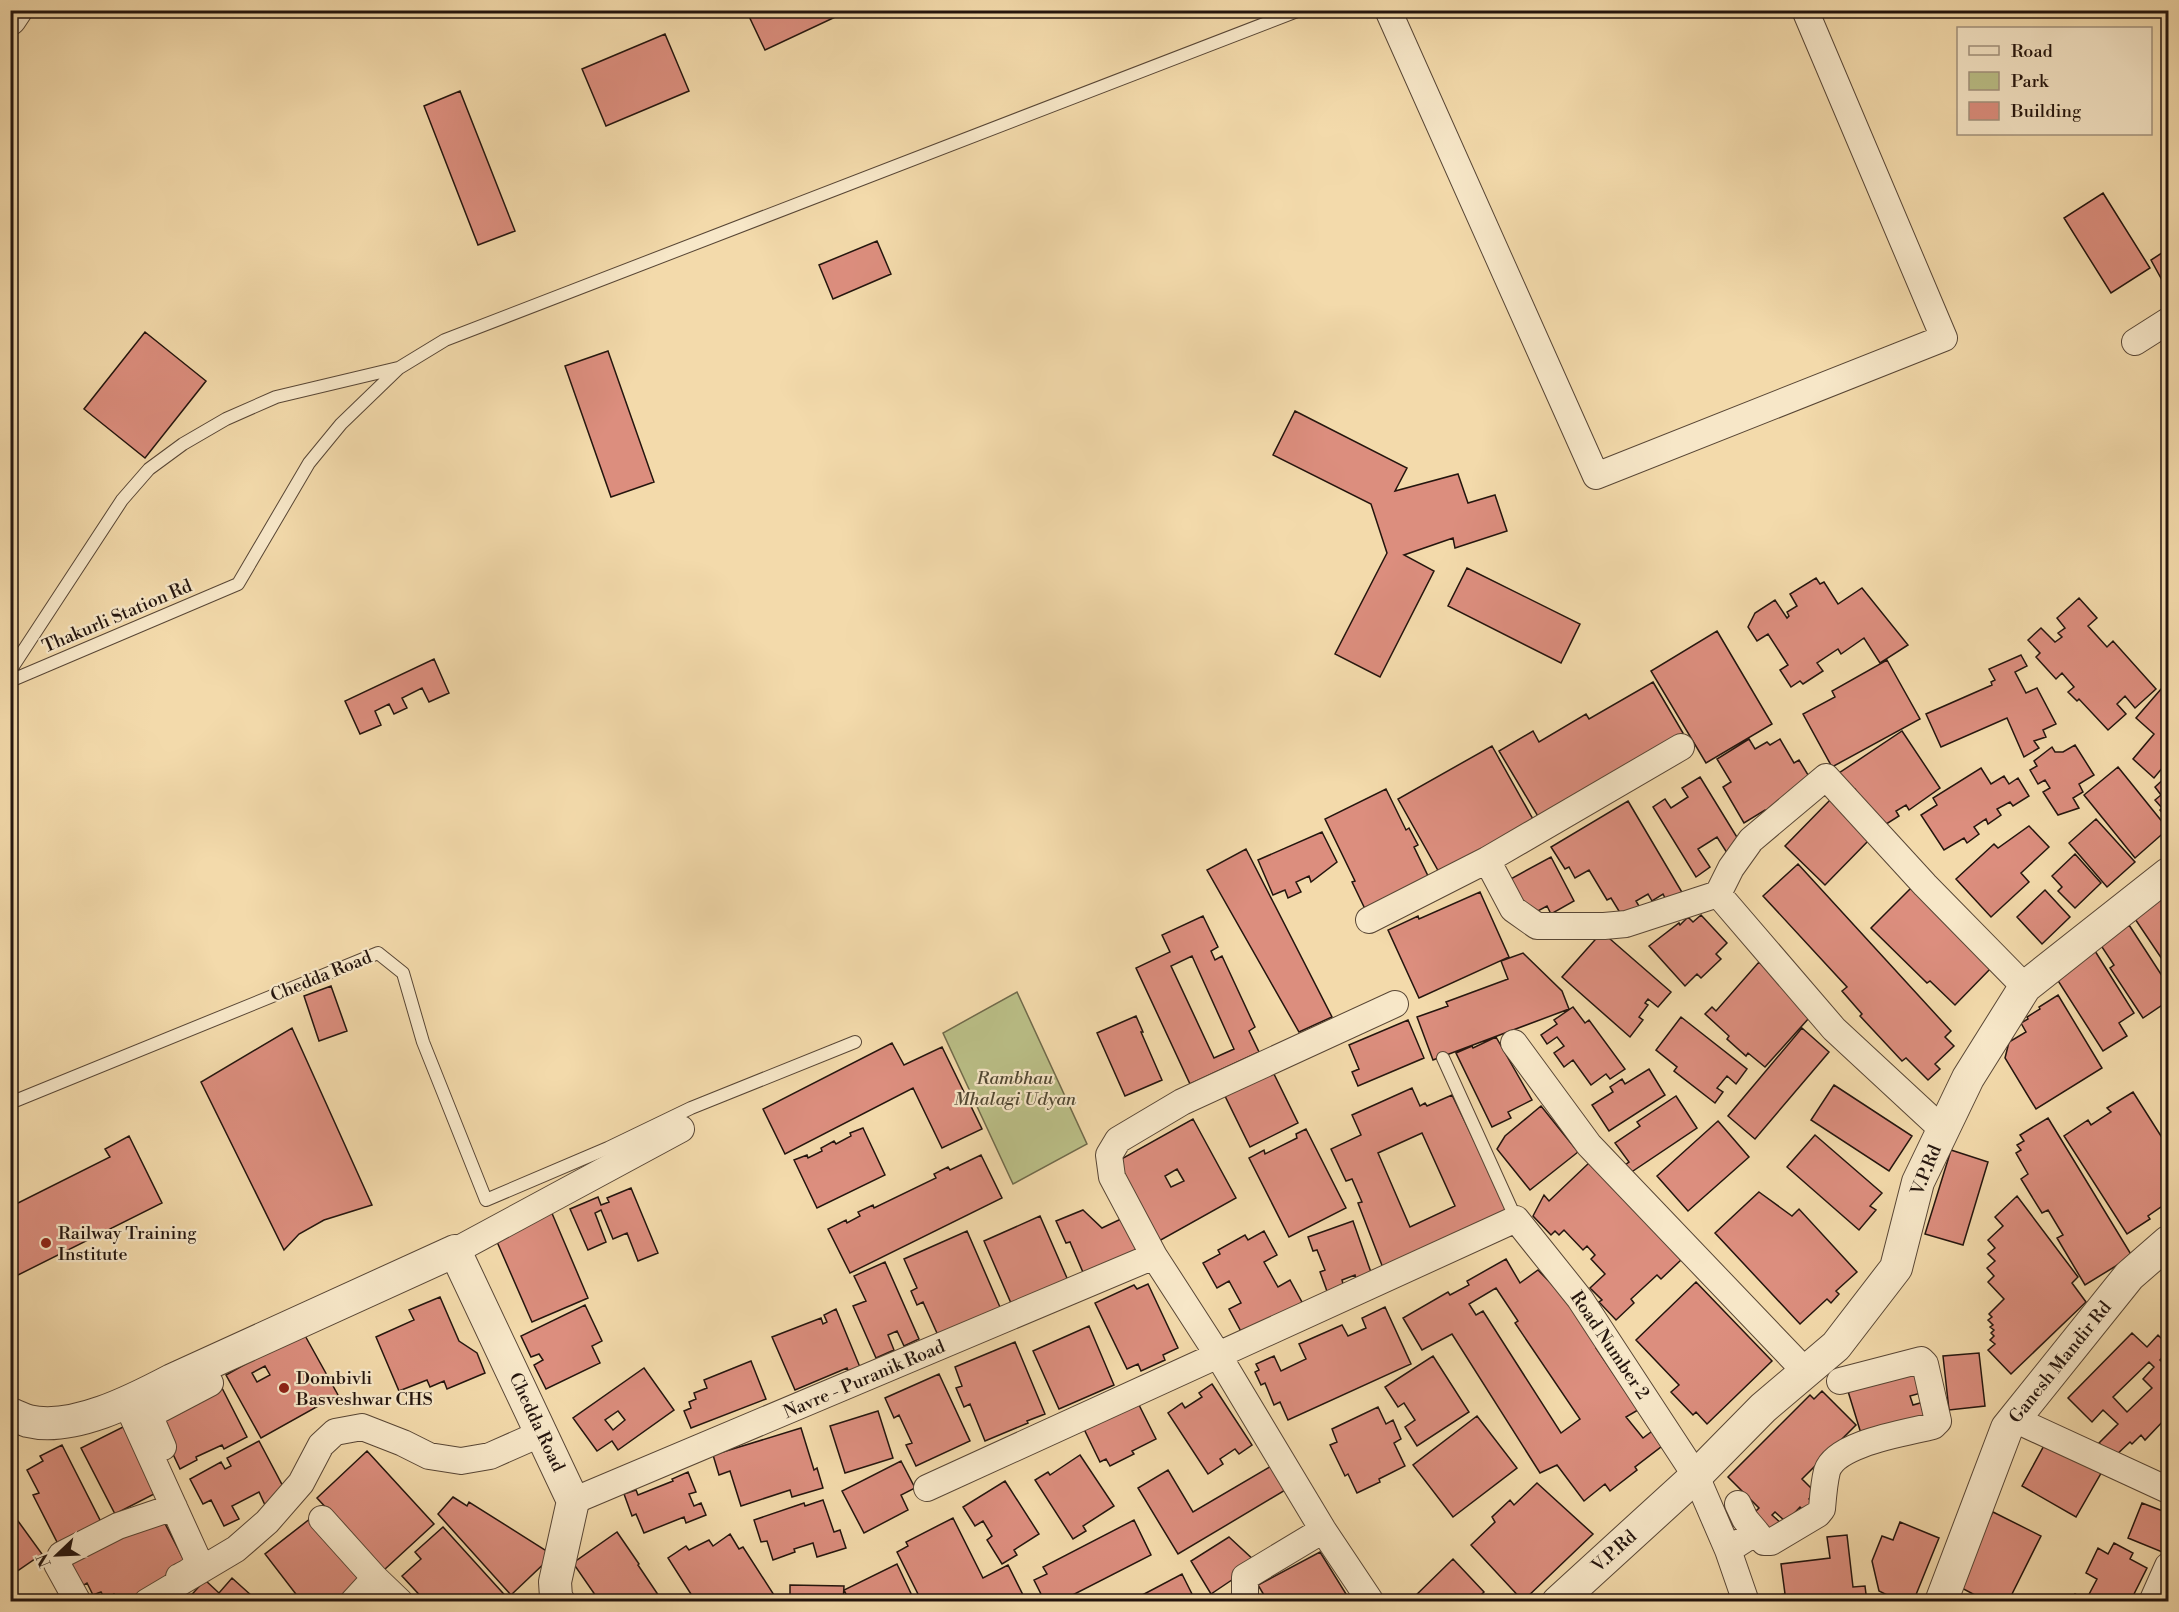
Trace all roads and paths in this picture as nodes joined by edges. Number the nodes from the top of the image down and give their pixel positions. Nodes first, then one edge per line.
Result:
1 (16, 10) edge
2 (1300, 10) edge
3 (1388, 10) edge
4 (1805, 10) edge
5 (10, 19) edge
6 (2169, 321) edge
7 (2135, 342) dead end
8 (399, 368) junction
9 (10, 671) edge
10 (10, 681) edge
11 (1681, 747) dead end
12 (1487, 860) junction
13 (2169, 874) edge
14 (1718, 894) junction
15 (1369, 920) dead end
16 (2025, 987) junction
17 (1395, 1004) dead end
18 (855, 1042) dead end
19 (1514, 1043) dead end
20 (1443, 1058) dead end
21 (10, 1103) edge
22 (681, 1129) dead end
23 (1943, 1130) junction
24 (1516, 1219) junction
25 (2169, 1242) edge
26 (455, 1251) junction
27 (1154, 1256) junction
28 (1218, 1356) junction
29 (1828, 1377) junction
30 (210, 1383) dead end
31 (177, 1389) junction
32 (127, 1404) junction
33 (2014, 1419) junction
34 (16, 1423) edge
35 (146, 1430) junction
36 (542, 1432) junction
37 (176, 1474) dead end
38 (1696, 1476) junction
39 (927, 1488) dead end
40 (2169, 1490) edge
41 (573, 1501) junction
42 (1737, 1504) dead end
43 (174, 1507) junction
44 (322, 1519) dead end
45 (1323, 1530) junction
46 (1756, 1532) junction
47 (1728, 1550) junction
48 (2169, 1566) edge
49 (375, 1578) junction
50 (555, 1600) edge
51 (78, 1602) edge
52 (133, 1602) edge
53 (147, 1602) edge
54 (353, 1602) edge
55 (400, 1602) edge
56 (1245, 1602) edge
57 (1371, 1602) edge
58 (1558, 1602) edge
59 (1746, 1602) edge
60 (1941, 1602) edge
61 (2152, 1602) edge

1 - 5 street
2 - 8 lane
3 - 4 street
6 - 7 street
8 - 9 lane
8 - 10 lane, Thakurli Station Rd
11 - 12 street
12 - 14 street
12 - 15 street
13 - 16 street, V.P.Rd
14 - 16 street
14 - 23 street
16 - 23 street, V.P.Rd
17 - 27 street
18 - 21 lane, Chedda Road
19 - 29 street
20 - 24 lane
22 - 26 street
23 - 29 street, V.P.Rd
24 - 28 street
24 - 38 street, Road Number 2
25 - 33 street, Ganesh Mandir Rd
26 - 31 street
26 - 36 street, Chedda Road
27 - 28 street
27 - 41 street, Navre - Puranik Road
28 - 39 street
28 - 45 street
29 - 38 street, V.P.Rd
29 - 46 street
30 - 31 street
31 - 32 street
31 - 35 street
32 - 34 street
32 - 35 street
33 - 40 street
33 - 60 street, Ganesh Mandir Rd
35 - 37 street
35 - 43 street
36 - 41 street, Chedda Road
36 - 53 street
38 - 47 street
38 - 58 street, V.P.Rd
41 - 50 street
42 - 46 street
43 - 51 street
43 - 52 street
44 - 49 street
45 - 56 street
45 - 57 street
46 - 47 street
47 - 59 street
48 - 61 street
49 - 54 street
49 - 55 street

